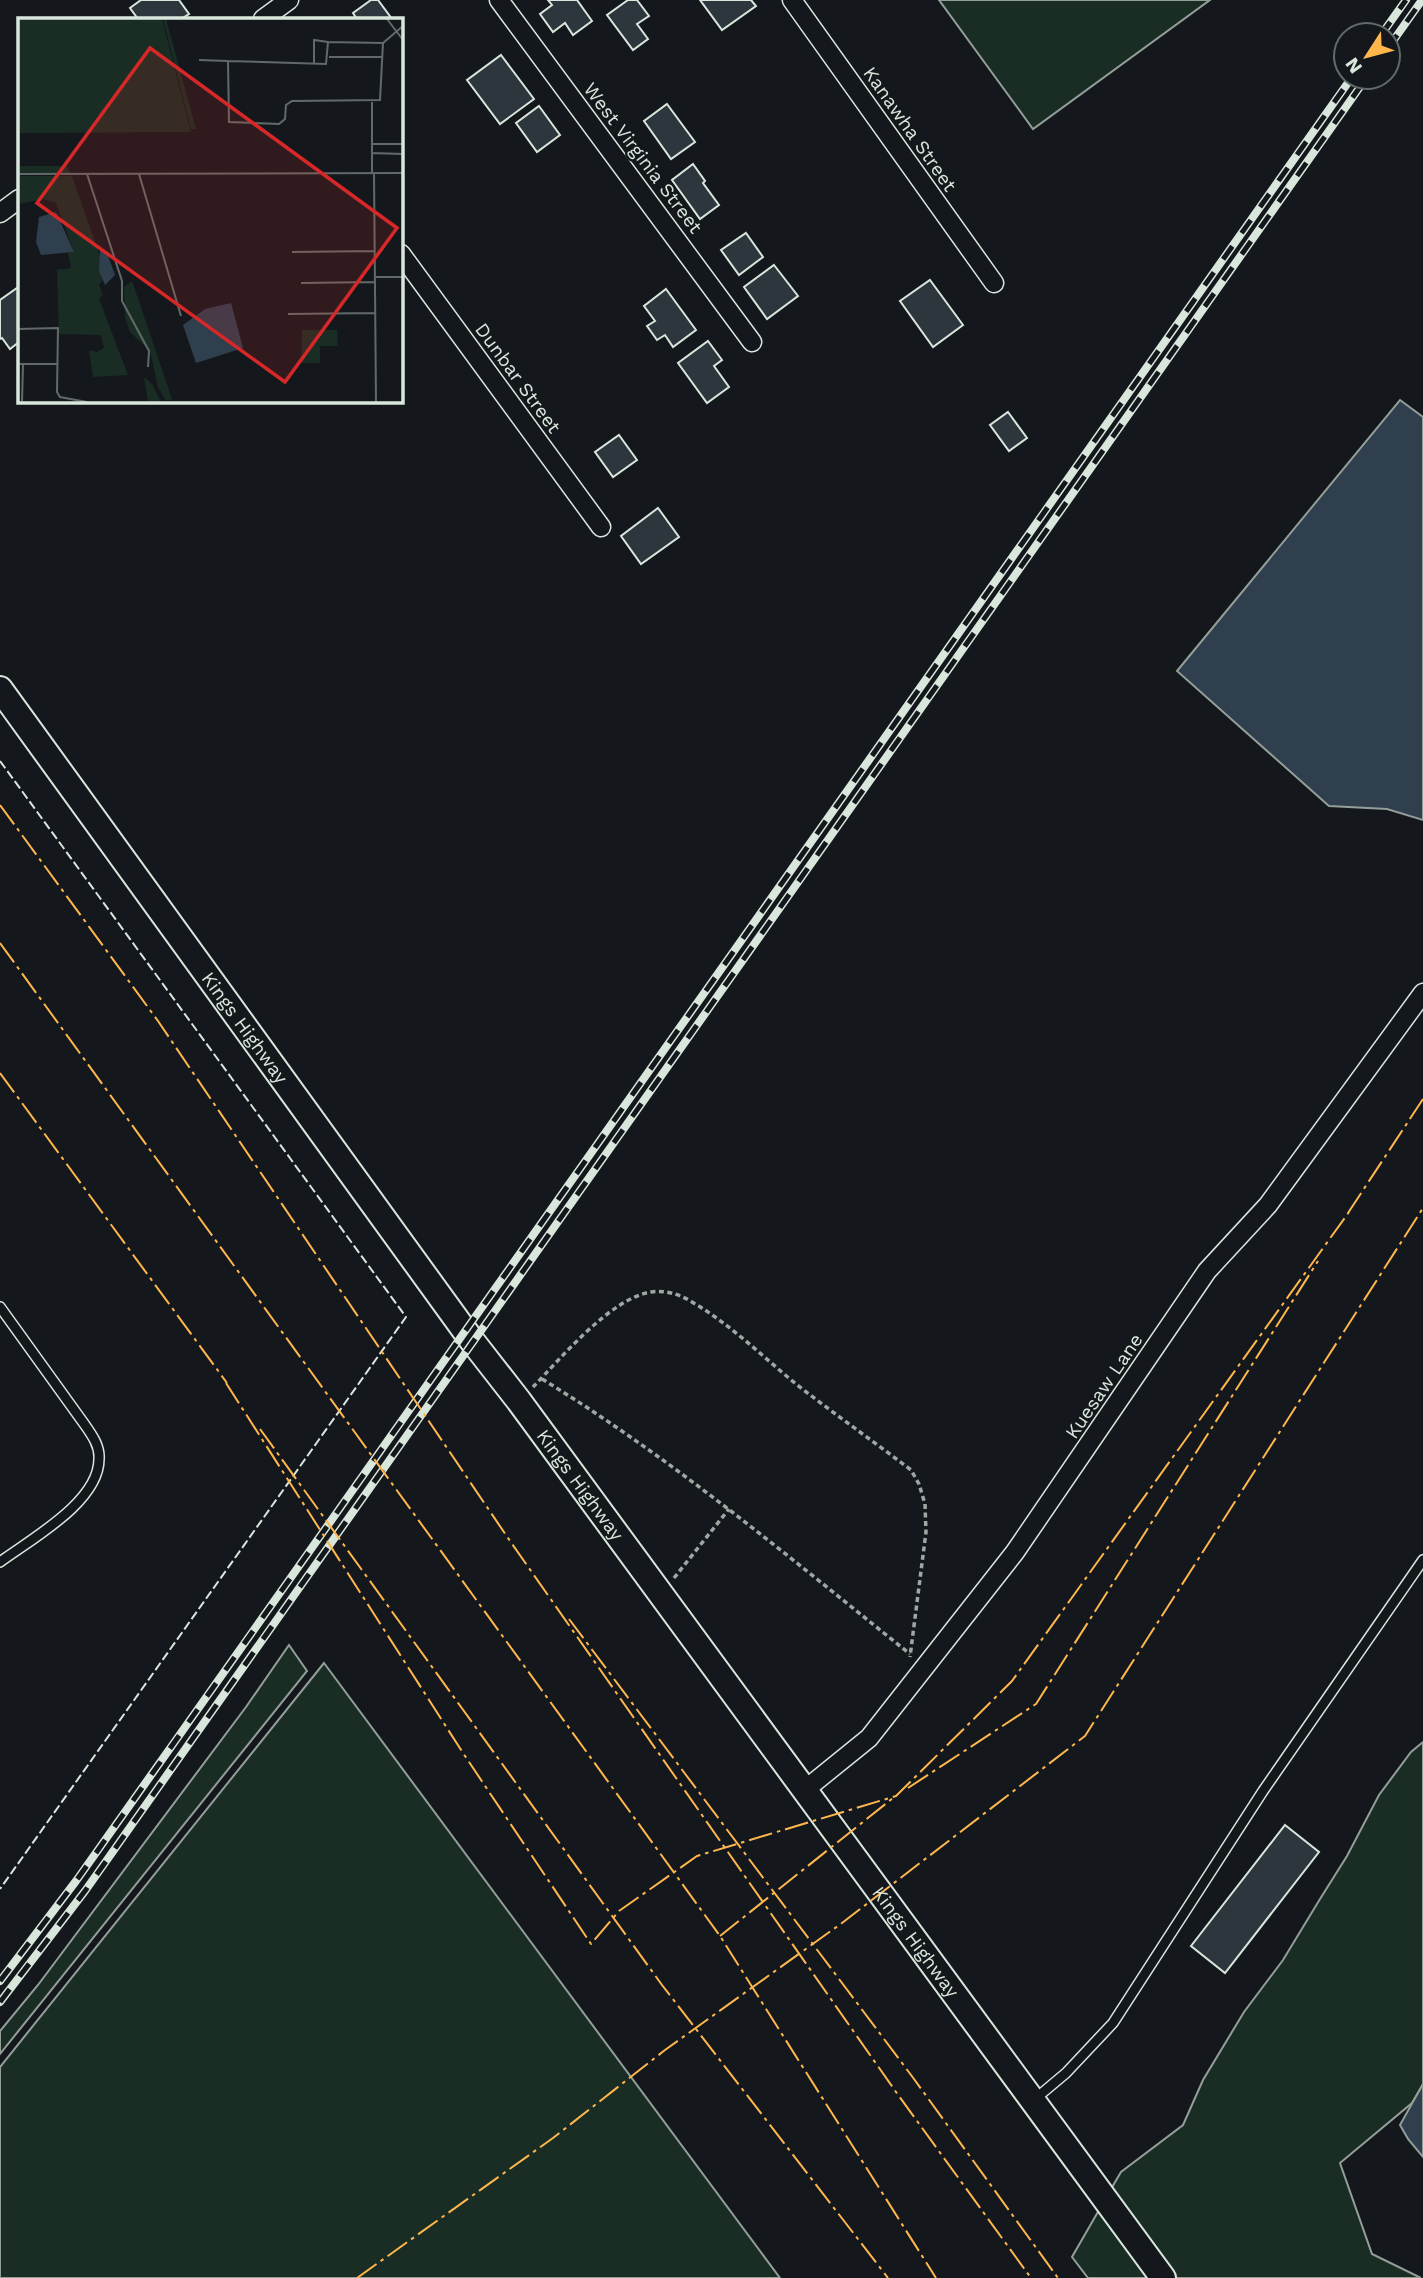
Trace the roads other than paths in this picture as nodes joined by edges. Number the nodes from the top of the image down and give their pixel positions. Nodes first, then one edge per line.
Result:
1 (289, 0) edge
2 (499, 0) edge
3 (792, 0) edge
4 (264, 18) edge
5 (18, 199) edge
6 (0, 213) edge
7 (402, 255) edge
8 (994, 283) dead end
9 (752, 342) dead end
10 (601, 527) dead end
11 (0, 689) edge
12 (1423, 993) edge
13 (0, 1307) edge
14 (1423, 1560) edge
15 (0, 1562) edge
16 (806, 1789) junction
17 (1033, 2100) junction
18 (1163, 2278) edge

1 - 4 street
2 - 9 street, West Virginia Street
3 - 8 street, Kanawha Street
5 - 6 street
7 - 10 street, Dunbar Street
11 - 16 street, Kings Highway
12 - 16 street, Kuesaw Lane
13 - 15 lane
14 - 17 lane
16 - 17 street, Kings Highway
17 - 18 street, Kings Highway

